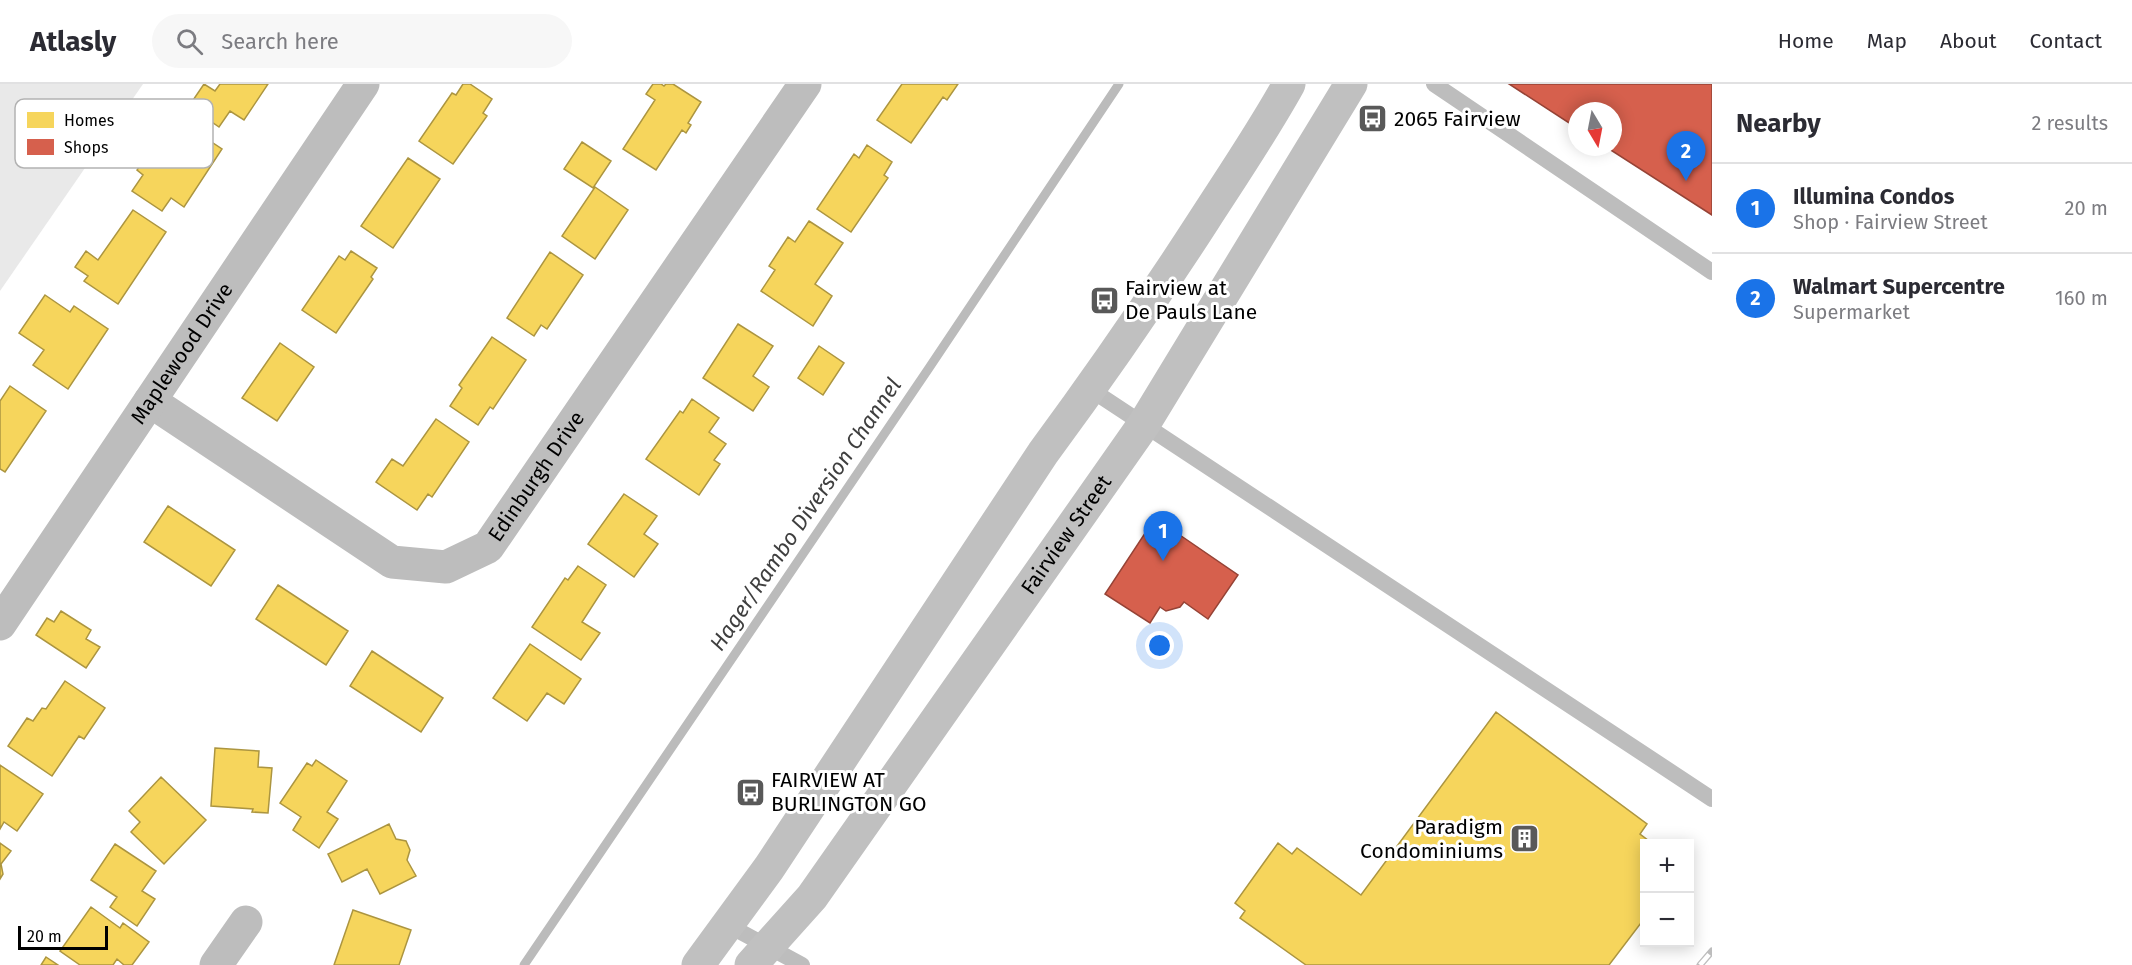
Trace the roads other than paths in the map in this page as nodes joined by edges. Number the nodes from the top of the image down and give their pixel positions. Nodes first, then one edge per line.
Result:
1 (363, 84) edge
2 (805, 84) edge
3 (1289, 84) edge
4 (1351, 84) edge
5 (1434, 84) edge
6 (1712, 272) edge
7 (1090, 389) junction
8 (150, 401) junction
9 (1144, 424) junction
10 (0, 624) edge
11 (1712, 799) edge
12 (246, 922) dead end
13 (726, 924) junction
14 (760, 956) edge
15 (216, 965) edge
16 (698, 965) edge
17 (802, 965) edge

1 - 8 street, Maplewood Drive
2 - 8 street, Edinburgh Drive
3 - 7 main road
4 - 9 main road, Fairview Street
5 - 6 lane
7 - 9 lane
7 - 13 main road
8 - 10 street, Maplewood Drive
9 - 11 lane
9 - 14 main road, Fairview Street
12 - 15 street
13 - 14 lane
13 - 16 main road
14 - 17 lane

